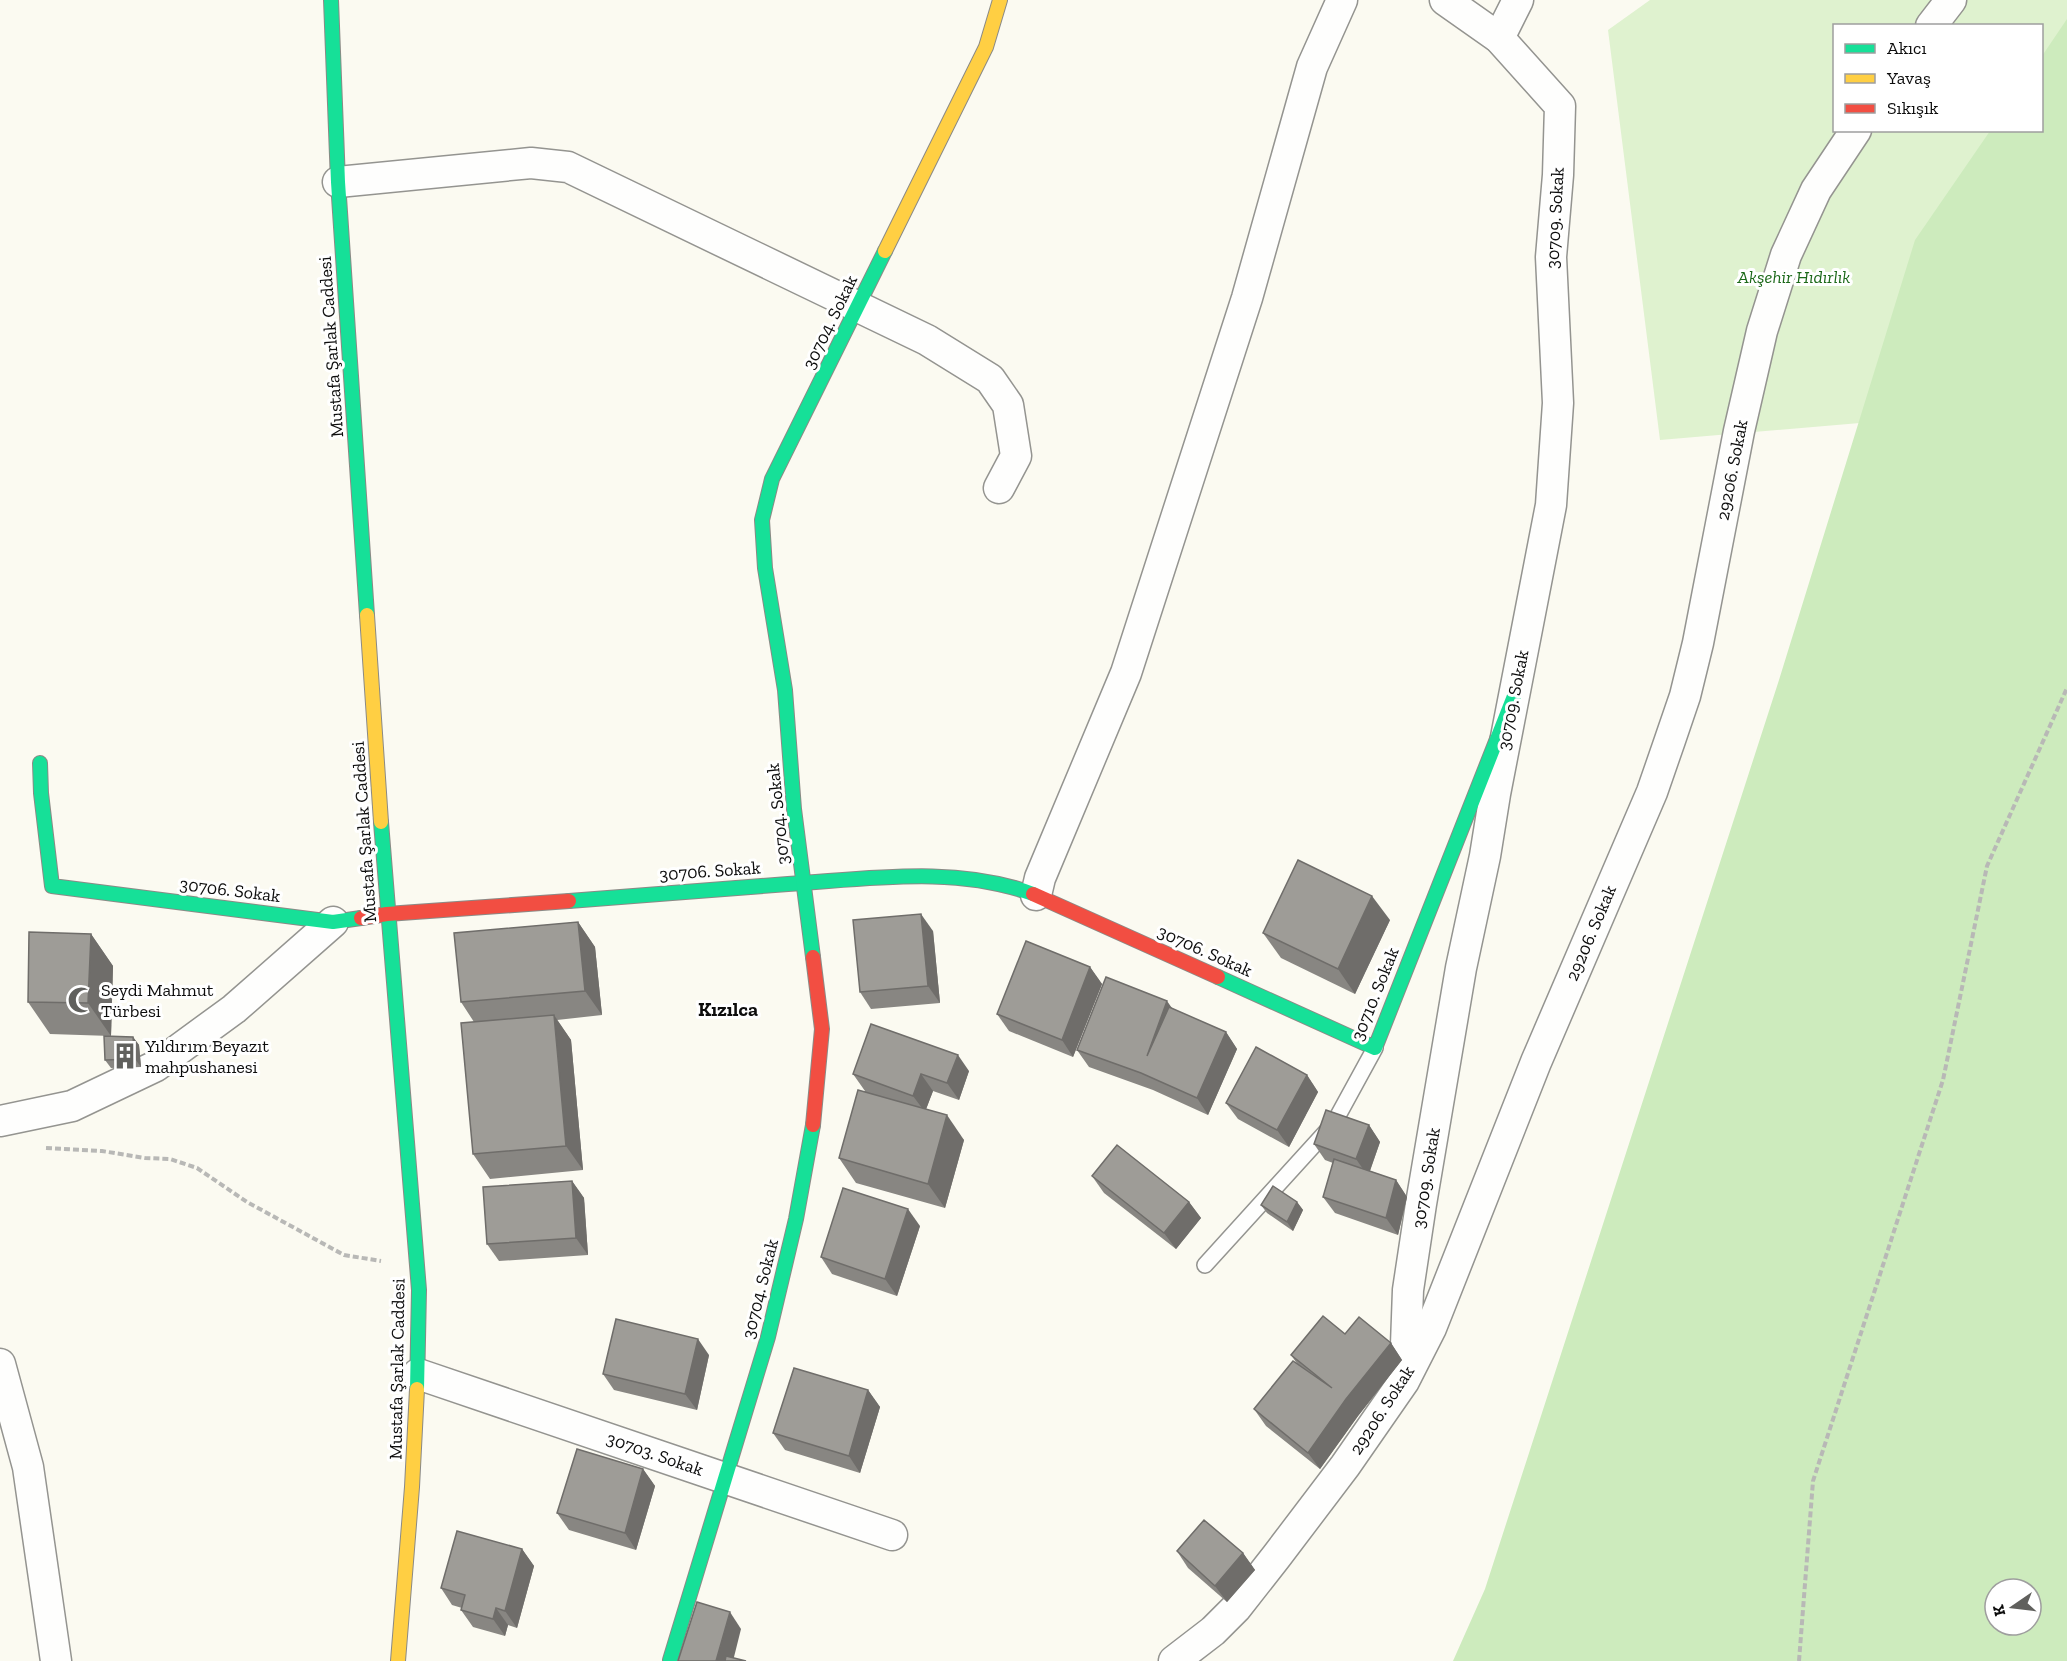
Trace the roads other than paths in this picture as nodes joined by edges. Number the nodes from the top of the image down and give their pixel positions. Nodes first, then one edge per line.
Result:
1 (331, 0) edge
2 (1000, 0) edge
3 (1342, 0) edge
4 (1445, 0) edge
5 (1518, 0) edge
6 (1951, 0) edge
7 (1933, 24) edge
8 (1499, 38) junction
9 (1855, 132) edge
10 (338, 182) junction
11 (857, 307) junction
12 (999, 488) dead end
13 (1514, 696) junction
14 (40, 763) dead end
15 (802, 883) junction
16 (1036, 895) junction
17 (387, 914) junction
18 (333, 922) junction
19 (1375, 1048) junction
20 (0, 1120) edge
21 (1205, 1265) dead end
22 (0, 1364) edge
23 (418, 1374) junction
24 (1404, 1381) junction
25 (726, 1478) junction
26 (892, 1535) dead end
27 (670, 1659) dead end
28 (56, 1661) edge
29 (398, 1661) edge
30 (1174, 1661) edge

1 - 10 street, Mustafa Şarlak Caddesi
2 - 11 street, 30704. Sokak
3 - 16 street
4 - 8 street, 30709. Sokak
5 - 8 street
6 - 7 street
8 - 13 street, 30709. Sokak
9 - 24 street, 29206. Sokak
10 - 11 street
10 - 17 street, Mustafa Şarlak Caddesi
11 - 12 street
11 - 15 street, 30704. Sokak
13 - 19 street, 30710. Sokak
13 - 24 street, 30709. Sokak
14 - 18 street, 30706. Sokak
15 - 16 street, 30706. Sokak
15 - 17 street, 30706. Sokak
15 - 25 street, 30704. Sokak
16 - 19 street, 30706. Sokak
17 - 18 street, 30706. Sokak
17 - 23 street, Mustafa Şarlak Caddesi
18 - 20 street
19 - 21 lane, 30710. Sokak
22 - 28 street
23 - 25 street, 30703. Sokak
23 - 29 street, Mustafa Şarlak Caddesi
24 - 30 street, 29206. Sokak
25 - 26 street, 30703. Sokak
25 - 27 street, 30704. Sokak

